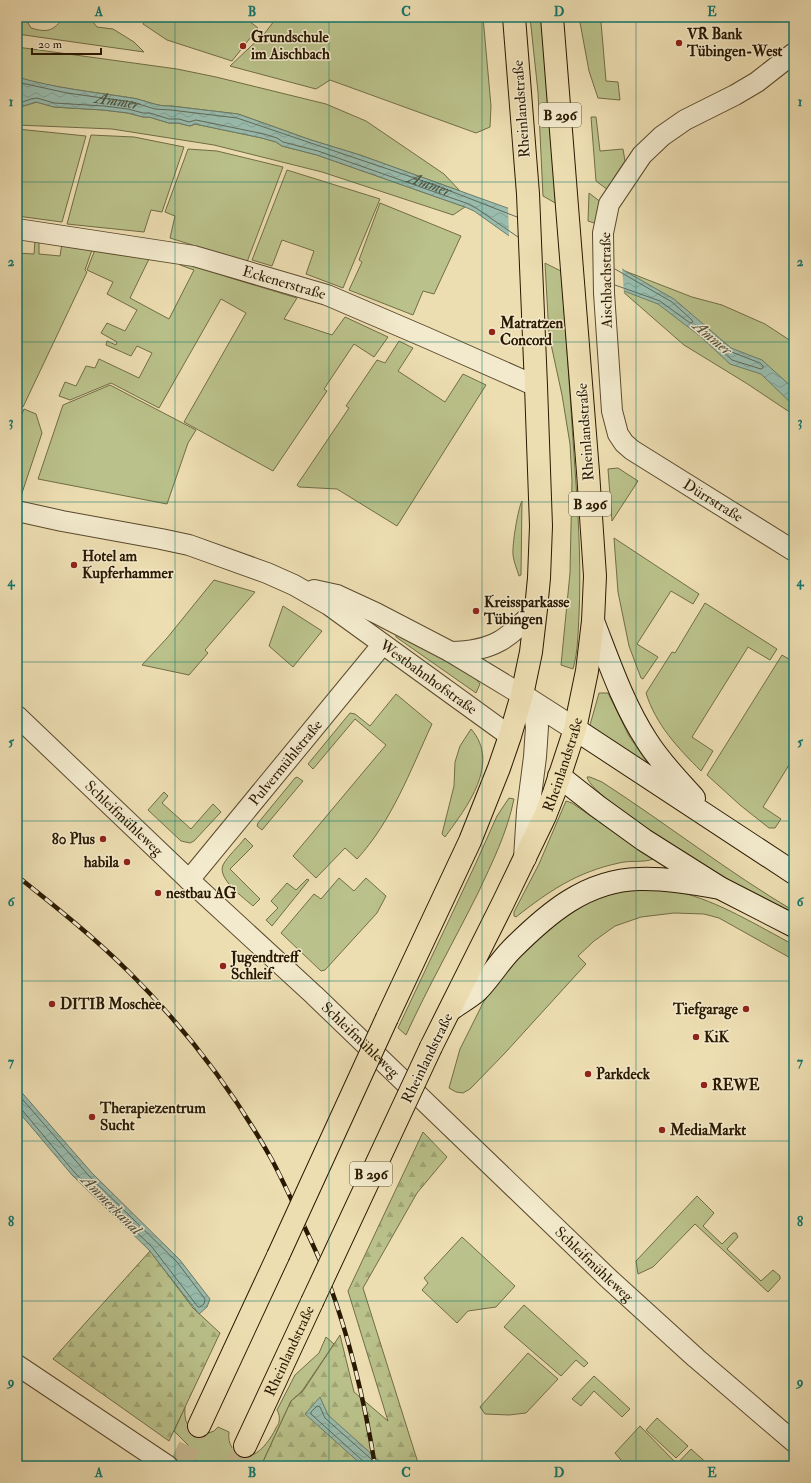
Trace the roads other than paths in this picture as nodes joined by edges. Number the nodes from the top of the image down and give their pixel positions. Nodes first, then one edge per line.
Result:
1 (514, 17) edge
2 (552, 17) edge
3 (794, 53) edge
4 (17, 229) edge
5 (536, 386) junction
6 (632, 450) joint
7 (17, 511) edge
8 (794, 551) edge
9 (294, 585) junction
10 (536, 609) junction
11 (593, 621) junction
12 (382, 645) junction
13 (451, 652) junction
14 (522, 695) junction
15 (17, 716) edge
16 (575, 729) junction
17 (510, 736) junction
18 (536, 757) junction
19 (559, 776) junction
20 (715, 821) junction
21 (525, 858) junction
22 (794, 873) edge
23 (189, 880) junction
24 (720, 888) junction
25 (794, 926) edge
26 (450, 1010) junction
27 (17, 1365) edge
28 (199, 1426) tunnel mouth
29 (794, 1442) edge
30 (245, 1446) tunnel mouth
31 (168, 1466) edge

1 - 5 main road, Rheinlandstraße / B 296
2 - 11 main road, Rheinlandstraße / B 296
3 - 6 street, Aischbachstraße
4 - 5 street, Eckenerstraße
5 - 10 main road, Rheinlandstraße / B 296
6 - 8 street, Dürrstraße
7 - 9 street, Westbahnhofstraße
9 - 12 street, Westbahnhofstraße
9 - 13 street, Westbahnhofstraße
10 - 13 street, Westbahnhofstraße
10 - 14 main road, Rheinlandstraße / B 296
11 - 16 main road, Rheinlandstraße / B 296
11 - 20 main road, B 296
12 - 17 street, Westbahnhofstraße
12 - 23 street, Pulvermühlstraße
13 - 14 street, Westbahnhofstraße
14 - 16 main road, Westbahnhofstraße
14 - 17 main road, Rheinlandstraße / B 296
14 - 18 main road
15 - 23 street, Schleifmühleweg
16 - 19 main road, Rheinlandstraße / B 296
16 - 20 main road, Westbahnhofstraße
17 - 18 main road, Westbahnhofstraße
17 - 28 main road, Rheinlandstraße / B 296, bridge
18 - 19 main road, Westbahnhofstraße
18 - 21 main road
19 - 21 main road, Rheinlandstraße / B 296
19 - 24 main road, Westbahnhofstraße
20 - 22 main road
21 - 26 main road, Rheinlandstraße / B 296
23 - 29 street, Schleifmühleweg
24 - 25 main road
24 - 26 main road, B 296
26 - 30 main road, Rheinlandstraße / B 296, bridge
27 - 31 street

